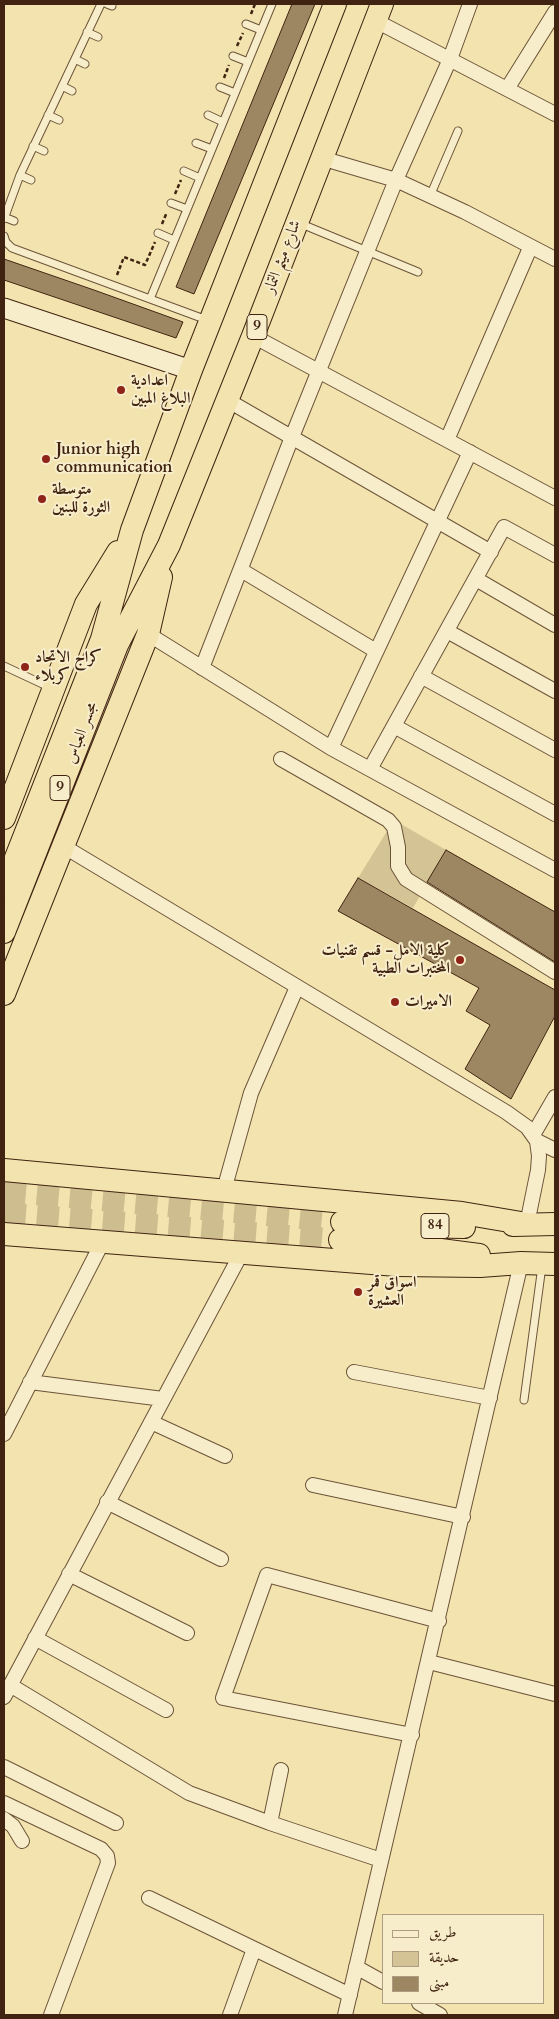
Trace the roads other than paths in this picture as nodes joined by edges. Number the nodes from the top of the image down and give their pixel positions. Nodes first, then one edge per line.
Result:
1 (101, 4) edge
2 (272, 4) edge
3 (335, 4) edge
4 (470, 4) edge
5 (379, 12) edge
6 (555, 12) edge
7 (246, 24) dead end
8 (261, 30) junction
9 (87, 32) junction
10 (98, 37) dead end
11 (233, 56) dead end
12 (74, 59) junction
13 (450, 59) junction
14 (248, 62) junction
15 (85, 64) dead end
16 (62, 86) junction
17 (220, 87) dead end
18 (507, 89) junction
19 (72, 91) dead end
20 (235, 93) junction
21 (555, 114) edge
22 (48, 115) junction
23 (208, 115) dead end
24 (59, 120) dead end
25 (223, 122) junction
26 (458, 131) dead end
27 (196, 143) dead end
28 (33, 146) junction
29 (212, 149) junction
30 (44, 151) dead end
31 (321, 158) junction
32 (184, 172) dead end
33 (20, 175) junction
34 (200, 178) junction
35 (31, 180) dead end
36 (396, 180) junction
37 (430, 196) junction
38 (171, 203) dead end
39 (187, 209) junction
40 (4, 218) edge
41 (14, 221) dead end
42 (297, 222) junction
43 (158, 233) dead end
44 (4, 236) edge
45 (174, 240) junction
46 (530, 248) junction
47 (367, 251) junction
48 (555, 259) edge
49 (418, 272) dead end
50 (150, 300) junction
51 (4, 308) edge
52 (210, 321) junction
53 (253, 336) junction
54 (191, 370) junction
55 (319, 371) junction
56 (227, 400) junction
57 (292, 437) junction
58 (447, 440) junction
59 (470, 452) junction
60 (555, 498) edge
61 (437, 521) junction
62 (132, 530) junction
63 (169, 545) junction
64 (491, 552) junction
65 (555, 555) edge
66 (240, 570) junction
67 (476, 579) junction
68 (555, 625) edge
69 (447, 631) junction
70 (148, 634) junction
71 (109, 642) junction
72 (376, 651) junction
73 (4, 666) edge
74 (202, 668) junction
75 (421, 676) junction
76 (54, 689) junction
77 (555, 692) edge
78 (394, 726) junction
79 (331, 748) junction
80 (555, 750) edge
81 (281, 759) dead end
82 (370, 769) junction
83 (555, 814) edge
84 (4, 815) edge
85 (63, 846) junction
86 (555, 870) edge
87 (4, 888) edge
88 (4, 932) edge
89 (555, 972) edge
90 (298, 987) junction
91 (4, 994) edge
92 (555, 1097) edge
93 (535, 1138) junction
94 (555, 1150) edge
95 (4, 1170) edge
96 (224, 1190) junction
97 (527, 1224) junction
98 (555, 1224) edge
99 (4, 1234) edge
100 (102, 1243) junction
101 (241, 1254) junction
102 (540, 1263) edge
103 (354, 1372) dead end
104 (30, 1382) junction
105 (490, 1398) junction
106 (163, 1399) junction
107 (524, 1400) dead end
108 (151, 1422) junction
109 (4, 1434) edge
110 (226, 1456) dead end
111 (314, 1485) dead end
112 (107, 1502) junction
113 (463, 1516) junction
114 (221, 1559) dead end
115 (69, 1574) junction
116 (438, 1621) junction
117 (187, 1633) dead end
118 (35, 1638) junction
119 (429, 1662) junction
120 (7, 1691) edge
121 (555, 1694) edge
122 (166, 1710) dead end
123 (412, 1735) junction
124 (4, 1767) edge
125 (281, 1770) dead end
126 (4, 1803) edge
127 (4, 1819) edge
128 (116, 1823) dead end
129 (270, 1823) junction
130 (22, 1841) dead end
131 (381, 1860) junction
132 (149, 1898) dead end
133 (254, 1949) junction
134 (356, 1967) junction
135 (382, 1981) edge
136 (350, 1995) junction
137 (420, 2004) edge
138 (51, 2015) edge
139 (230, 2015) edge
140 (345, 2015) edge
141 (440, 2015) edge

1 - 9 lane
2 - 8 lane
3 - 52 highway, 9
4 - 13 street
5 - 13 street
5 - 31 highway, شارع ميثم التمار / 9
6 - 18 street
7 - 8 lane
8 - 14 lane
9 - 10 lane
9 - 12 lane
11 - 14 lane
12 - 15 lane
12 - 16 lane
13 - 18 street
13 - 36 street
14 - 20 lane
16 - 19 lane
16 - 22 lane
17 - 20 lane
18 - 21 street
20 - 25 lane
22 - 24 lane
22 - 28 lane
23 - 25 lane
25 - 29 lane
26 - 37 lane
27 - 29 lane
28 - 30 lane
28 - 33 lane
29 - 34 lane
31 - 36 street
31 - 42 highway, شارع ميثم التمار / 9
32 - 34 lane
33 - 35 lane
33 - 40 lane
34 - 39 lane
36 - 37 street
36 - 47 street
37 - 46 street
38 - 39 lane
39 - 45 lane
40 - 41 lane
42 - 47 lane
42 - 53 highway, شارع ميثم التمار / 9
43 - 45 lane
44 - 50 lane
45 - 50 lane
46 - 48 street
46 - 58 street
47 - 49 lane
47 - 55 street
50 - 52 lane
51 - 54 main road
52 - 54 highway, 9
53 - 55 street
53 - 56 highway, شارع ميثم التمار / 9
54 - 62 highway, 9
55 - 57 street
55 - 58 street
56 - 57 street
56 - 63 highway, شارع ميثم التمار / 9
57 - 61 street
57 - 66 street
58 - 59 street
59 - 60 street
59 - 61 street
61 - 64 street
61 - 72 street
62 - 71 highway, 9
62 - 76 highway
63 - 70 highway
63 - 71 highway, شارع ميثم التمار / 9
64 - 65 street
64 - 67 street
66 - 72 street
66 - 74 street
67 - 68 street
67 - 69 street
69 - 75 street
69 - 77 street
70 - 74 street
70 - 85 highway
71 - 87 highway, مجسر العباس / 9
71 - 88 highway, مجسر العباس / 9
72 - 79 street
73 - 76 lane
74 - 79 street
75 - 78 street
75 - 80 street
76 - 84 highway
78 - 82 street
78 - 83 street
79 - 82 street
81 - 89 street
82 - 86 street
85 - 90 street
85 - 91 highway
90 - 93 street
90 - 96 street
92 - 93 street
93 - 94 street
93 - 97 street
95 - 96 highway
96 - 97 highway
97 - 98 highway, 84
97 - 102 highway, 84
99 - 100 highway
100 - 101 highway
100 - 104 street
101 - 102 highway
101 - 106 street
102 - 105 street
102 - 107 lane
103 - 105 street
104 - 106 street
104 - 109 street
105 - 113 street
106 - 108 street
108 - 110 street
108 - 112 street
111 - 113 street
112 - 114 street
112 - 115 street
113 - 116 street
115 - 117 street
115 - 118 street
116 - 119 street
116 - 123 street
118 - 120 street
118 - 122 street
119 - 121 street
119 - 123 street
120 - 129 street
123 - 131 street
124 - 128 street
125 - 129 street
126 - 138 street
127 - 130 street
129 - 131 street
131 - 134 street
132 - 133 street
133 - 136 street
133 - 139 street
134 - 135 street
134 - 136 street
136 - 140 street
137 - 141 street

